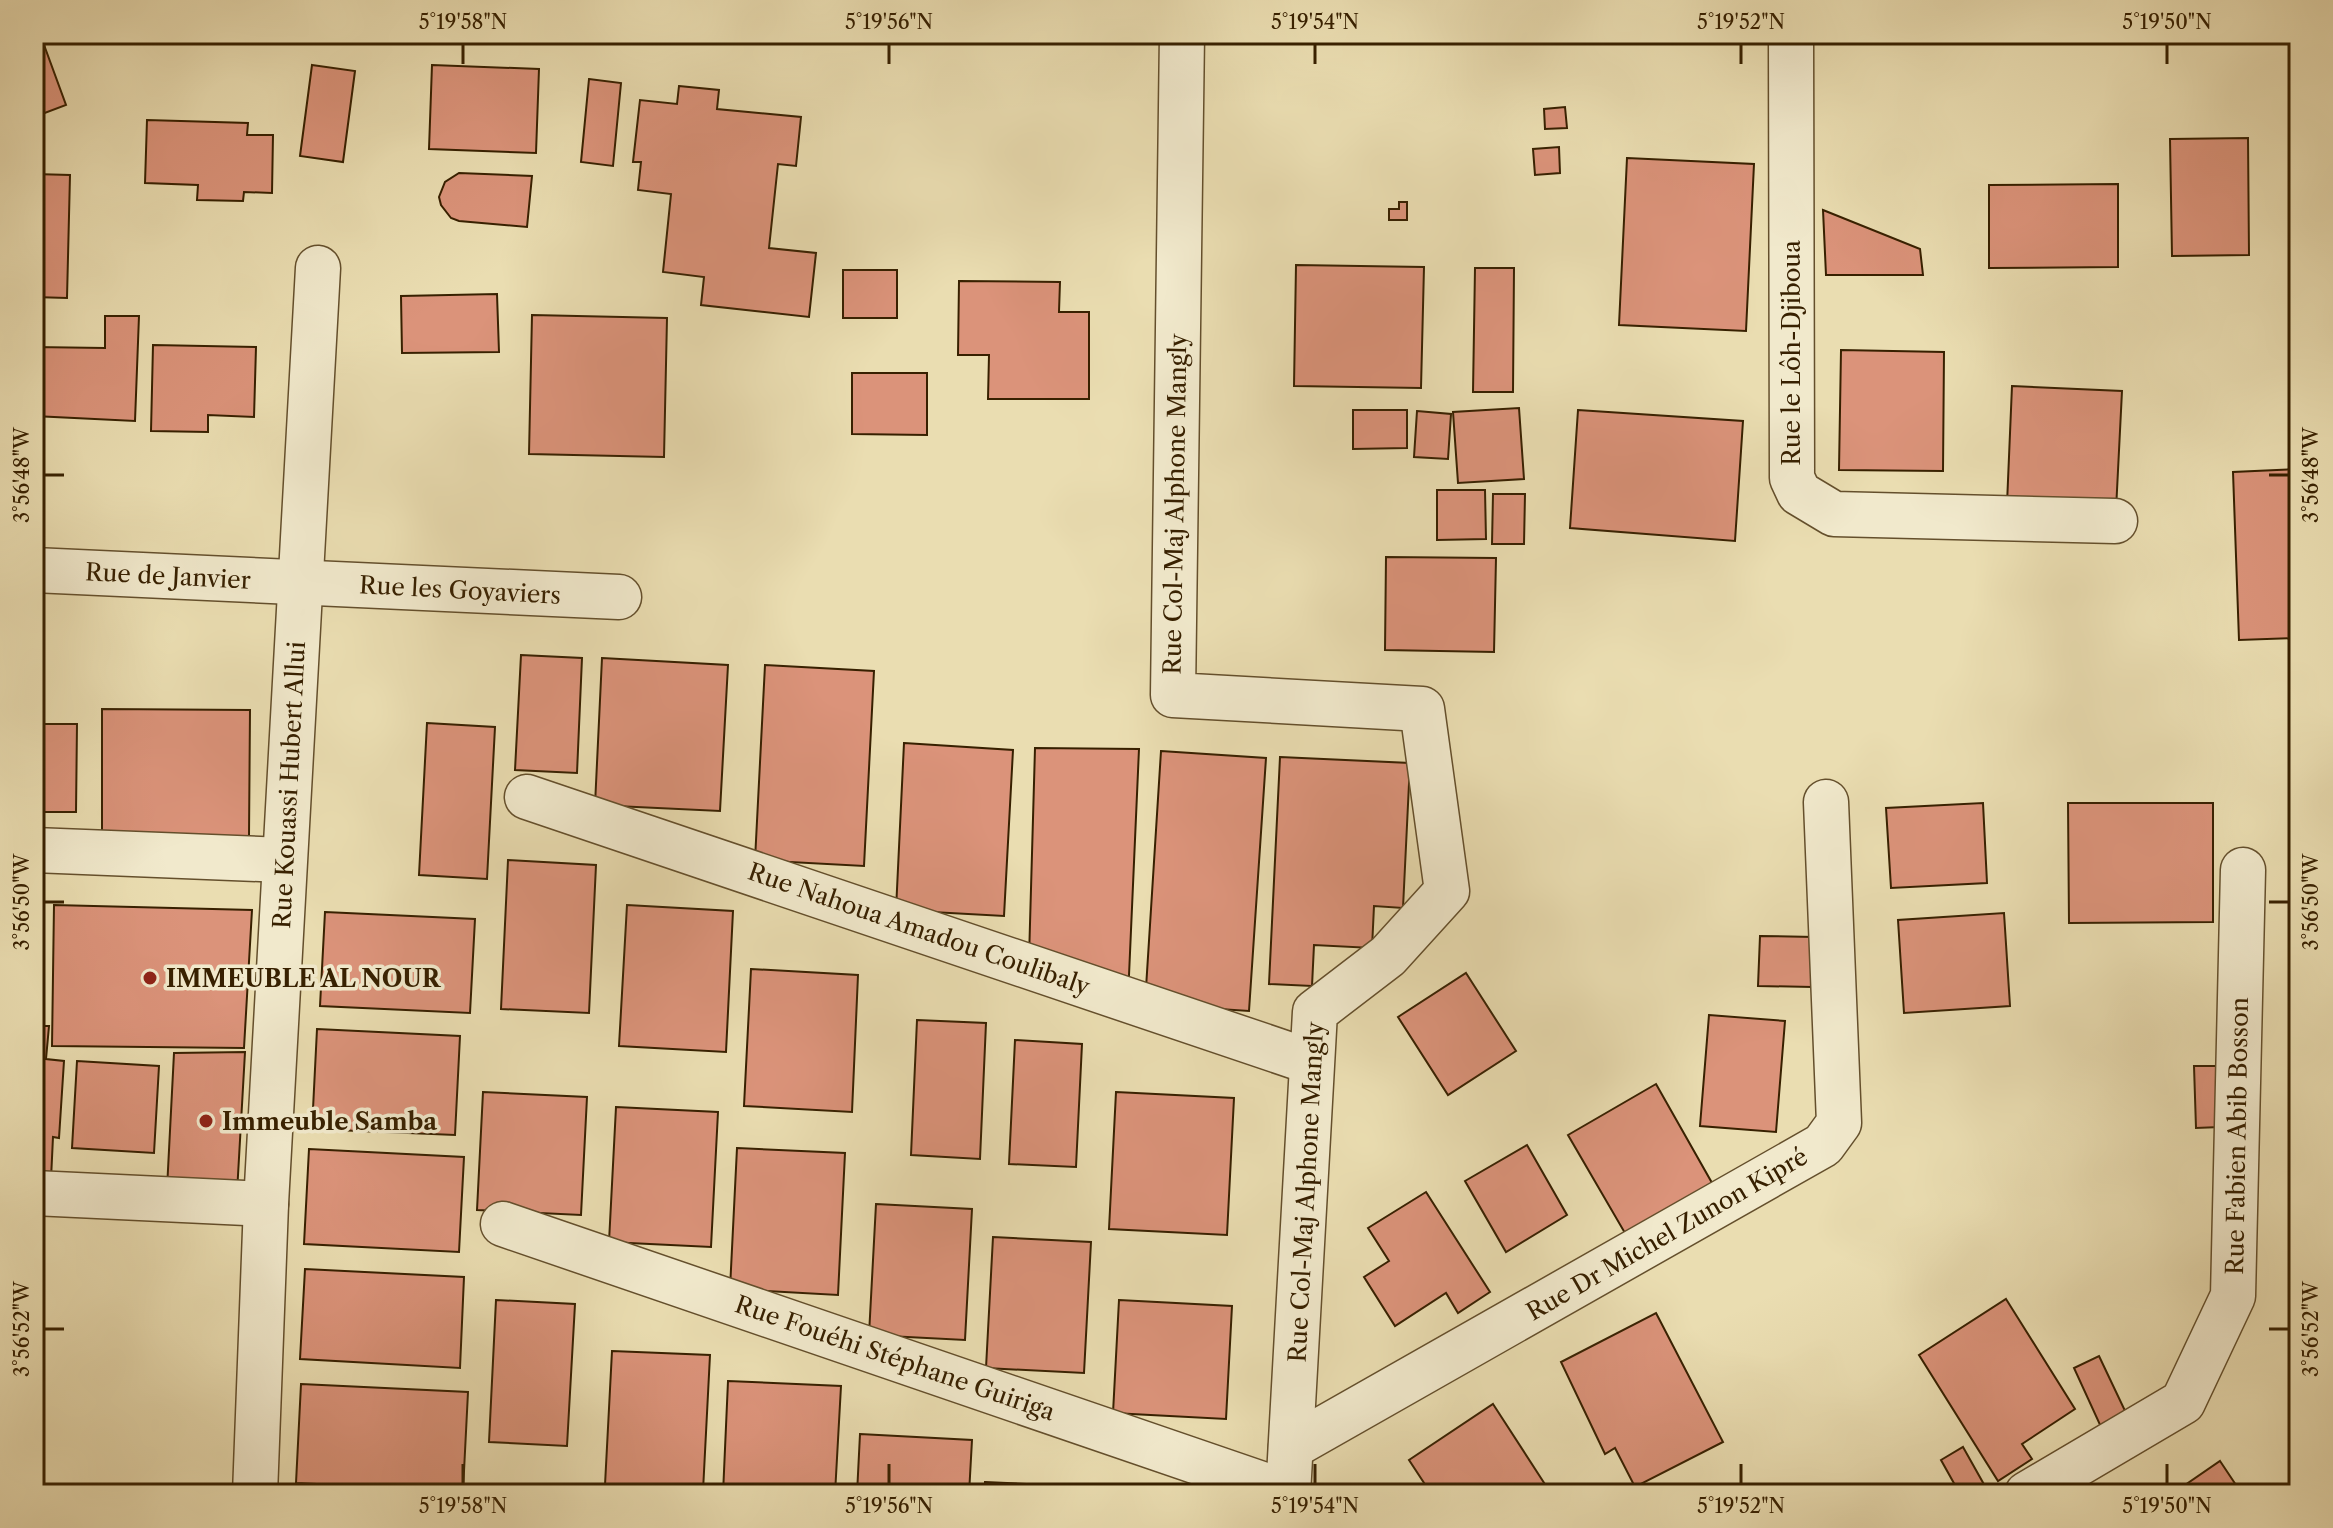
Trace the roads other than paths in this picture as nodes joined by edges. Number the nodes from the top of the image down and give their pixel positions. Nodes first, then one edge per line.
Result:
1 (1182, 34) edge
2 (1791, 34) edge
3 (318, 268) dead end
4 (2115, 521) dead end
5 (34, 570) edge
6 (302, 583) junction
7 (619, 597) dead end
8 (527, 797) dead end
9 (1826, 802) dead end
10 (34, 850) edge
11 (284, 860) junction
12 (2243, 870) dead end
13 (1311, 1062) junction
14 (34, 1193) edge
15 (266, 1204) junction
16 (503, 1224) dead end
17 (1291, 1447) junction
18 (1288, 1493) edge
19 (255, 1494) edge
20 (2027, 1494) edge

1 - 13 street, Rue Col-Maj Alphone Mangly
2 - 4 street, Rue le Lôh-Djiboua
3 - 6 street, Rue Kouassi Hubert Allui
5 - 6 street, Rue de Janvier
6 - 7 street, Rue les Goyaviers
6 - 11 street, Rue Kouassi Hubert Allui
8 - 13 street, Rue Nahoua Amadou Coulibaly
9 - 17 street, Rue Dr Michel Zunon Kipré
10 - 11 street
11 - 15 street, Rue Kouassi Hubert Allui
12 - 20 street, Rue Fabien Abib Bosson
13 - 17 street, Rue Col-Maj Alphone Mangly
14 - 15 street
15 - 19 street, Rue Kouassi Hubert Allui
16 - 18 street, Rue Fouéhi Stéphane Guiriga
17 - 18 street, Rue Col-Maj Alphone Mangly

